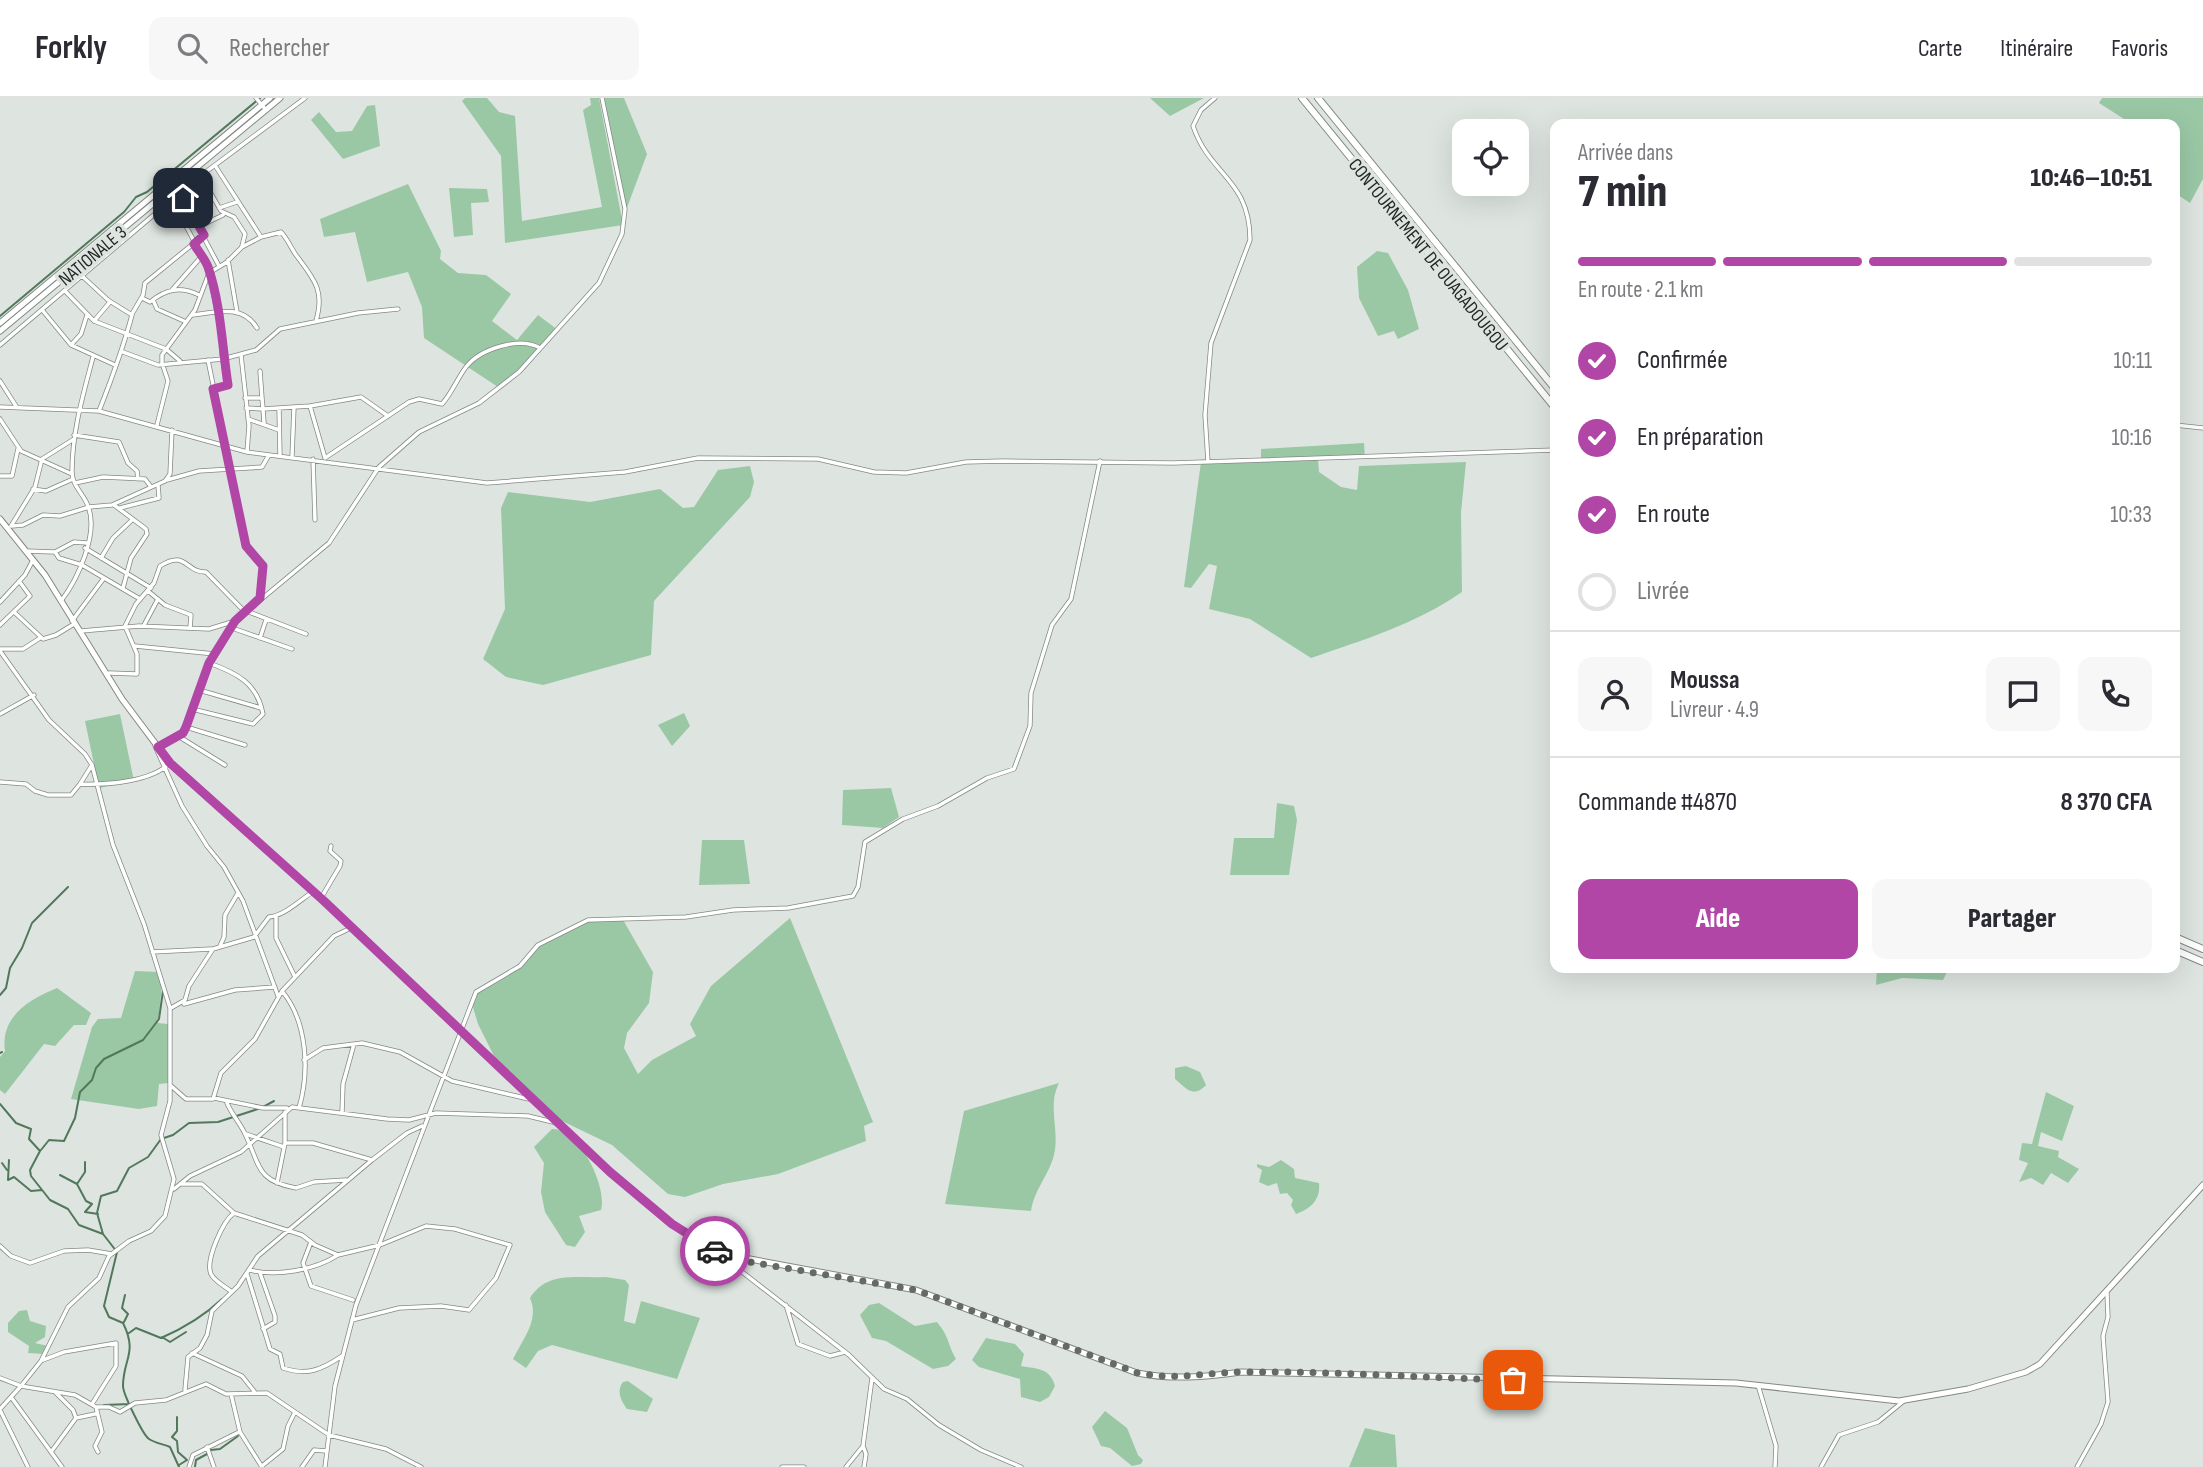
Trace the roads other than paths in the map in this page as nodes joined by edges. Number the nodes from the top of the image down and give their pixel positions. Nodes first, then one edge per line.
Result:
1 (256, 98) edge
2 (270, 98) edge
3 (280, 98) edge
4 (305, 98) edge
5 (602, 98) edge
6 (1215, 98) edge
7 (1302, 98) edge
8 (1318, 98) edge
9 (264, 107) junction
10 (216, 167) junction
11 (201, 176) junction
12 (180, 193) junction
13 (172, 200) junction
14 (237, 202) junction
15 (219, 208) junction
16 (223, 215) junction
17 (247, 217) junction
18 (238, 223) junction
19 (200, 226) junction
20 (204, 235) junction
21 (261, 237) junction
22 (194, 244) junction
23 (242, 247) junction
24 (202, 257) junction
25 (228, 260) junction
26 (219, 266) junction
27 (209, 273) junction
28 (81, 275) junction
29 (173, 290) junction
30 (65, 291) junction
31 (199, 295) junction
32 (142, 298) junction
33 (153, 300) junction
34 (110, 302) junction
35 (398, 309) dead end
36 (43, 311) junction
37 (218, 311) junction
38 (237, 312) junction
39 (132, 314) junction
40 (87, 315) junction
41 (192, 315) junction
42 (94, 321) junction
43 (184, 321) junction
44 (316, 321) junction
45 (0, 323) edge
46 (257, 328) dead end
47 (0, 331) edge
48 (126, 333) junction
49 (0, 345) edge
50 (71, 345) junction
51 (540, 348) junction
52 (166, 349) junction
53 (124, 352) junction
54 (241, 355) junction
55 (93, 357) junction
56 (233, 357) junction
57 (208, 359) junction
58 (223, 359) junction
59 (181, 362) junction
60 (242, 362) junction
61 (162, 363) junction
62 (115, 365) junction
63 (260, 371) dead end
64 (0, 382) edge
65 (1550, 383) edge
66 (213, 389) junction
67 (245, 398) junction
68 (262, 398) junction
69 (1550, 402) edge
70 (310, 406) junction
71 (0, 407) edge
72 (16, 407) junction
73 (294, 407) junction
74 (246, 408) junction
75 (279, 408) junction
76 (263, 409) junction
77 (78, 410) junction
78 (100, 411) junction
79 (388, 416) junction
80 (0, 419) edge
81 (248, 419) junction
82 (278, 422) junction
83 (264, 423) junction
84 (157, 425) junction
85 (2180, 426) edge
86 (273, 427) junction
87 (2, 428) edge
88 (2203, 428) edge
89 (172, 430) junction
90 (280, 430) junction
91 (74, 437) junction
92 (224, 446) junction
93 (18, 448) junction
94 (1550, 450) edge
95 (247, 452) junction
96 (269, 455) junction
97 (280, 456) junction
98 (292, 457) junction
99 (313, 459) junction
100 (325, 459) junction
101 (1100, 460) junction
102 (40, 461) junction
103 (1208, 462) junction
104 (379, 467) junction
105 (229, 470) junction
106 (0, 476) edge
107 (73, 479) junction
108 (138, 479) junction
109 (165, 481) junction
110 (158, 484) junction
111 (151, 487) junction
112 (33, 489) junction
113 (112, 505) junction
114 (89, 507) junction
115 (120, 508) junction
116 (132, 520) junction
117 (315, 520) dead end
118 (4, 524) edge
119 (86, 545) junction
120 (26, 551) junction
121 (55, 552) junction
122 (101, 558) junction
123 (33, 559) junction
124 (82, 565) junction
125 (128, 573) junction
126 (104, 578) junction
127 (19, 581) junction
128 (123, 588) junction
129 (149, 589) junction
130 (260, 598) junction
131 (140, 599) junction
132 (158, 599) junction
133 (61, 601) junction
134 (0, 602) edge
135 (14, 612) junction
136 (247, 613) junction
137 (266, 619) junction
138 (235, 621) junction
139 (73, 622) junction
140 (0, 625) edge
141 (125, 626) junction
142 (144, 626) junction
143 (190, 628) junction
144 (232, 628) junction
145 (79, 630) junction
146 (306, 634) dead end
147 (40, 638) junction
148 (260, 638) junction
149 (135, 646) junction
150 (292, 649) dead end
151 (0, 650) edge
152 (215, 654) junction
153 (209, 663) junction
154 (108, 673) junction
155 (199, 690) junction
156 (34, 695) junction
157 (261, 708) junction
158 (192, 709) junction
159 (0, 714) edge
160 (186, 727) junction
161 (178, 736) junction
162 (153, 741) junction
163 (245, 745) dead end
164 (158, 747) junction
165 (170, 763) junction
166 (92, 765) junction
167 (225, 765) dead end
168 (164, 769) junction
169 (0, 782) edge
170 (97, 783) junction
171 (80, 784) junction
172 (331, 846) dead end
173 (314, 891) junction
174 (239, 893) junction
175 (321, 898) junction
176 (276, 916) junction
177 (351, 928) junction
178 (254, 937) junction
179 (2180, 939) edge
180 (219, 947) junction
181 (213, 949) junction
182 (2203, 949) edge
183 (152, 952) junction
184 (2180, 952) edge
185 (2203, 962) edge
186 (295, 978) junction
187 (275, 986) junction
188 (282, 991) junction
189 (278, 996) junction
190 (182, 1004) junction
191 (170, 1008) junction
192 (460, 1029) junction
193 (354, 1043) junction
194 (304, 1060) junction
195 (442, 1076) junction
196 (169, 1083) junction
197 (214, 1098) junction
198 (535, 1101) junction
199 (227, 1103) junction
200 (289, 1108) junction
201 (299, 1108) junction
202 (285, 1112) junction
203 (342, 1113) junction
204 (426, 1115) junction
205 (559, 1124) junction
206 (422, 1125) junction
207 (246, 1134) junction
208 (258, 1139) junction
209 (284, 1145) junction
210 (248, 1147) junction
211 (372, 1160) junction
212 (347, 1180) junction
213 (277, 1183) junction
214 (181, 1184) junction
215 (2203, 1185) edge
216 (174, 1189) junction
217 (234, 1213) junction
218 (288, 1232) junction
219 (311, 1242) junction
220 (380, 1245) junction
221 (0, 1246) edge
222 (718, 1253) junction
223 (112, 1254) junction
224 (338, 1255) junction
225 (304, 1268) junction
226 (248, 1272) junction
227 (260, 1273) junction
228 (232, 1292) junction
229 (2106, 1292) junction
230 (353, 1300) dead end
231 (785, 1303) junction
232 (352, 1320) junction
233 (263, 1329) junction
234 (845, 1352) junction
235 (192, 1353) junction
236 (343, 1356) junction
237 (41, 1361) junction
238 (0, 1378) edge
239 (872, 1378) junction
240 (1758, 1385) junction
241 (21, 1386) junction
242 (185, 1390) junction
243 (254, 1391) junction
244 (55, 1392) junction
245 (231, 1394) junction
246 (11, 1397) junction
247 (1906, 1400) junction
248 (94, 1406) junction
249 (0, 1410) edge
250 (295, 1412) junction
251 (95, 1414) junction
252 (76, 1418) junction
253 (240, 1432) junction
254 (329, 1435) junction
255 (863, 1446) junction
256 (207, 1447) junction
257 (327, 1451) junction
258 (51, 1452) junction
259 (98, 1452) dead end
260 (262, 1466) edge
261 (28, 1467) edge
262 (62, 1467) edge
263 (189, 1467) edge
264 (214, 1467) edge
265 (302, 1467) edge
266 (325, 1467) edge
267 (421, 1467) edge
268 (782, 1467) edge
269 (804, 1467) edge
270 (846, 1467) edge
271 (864, 1467) edge
272 (1021, 1467) edge
273 (1775, 1467) edge
274 (1821, 1467) edge
275 (2077, 1467) edge

1 - 9 street
2 - 9 street, NATIONALE 3
3 - 9 street, NATIONALE 3
4 - 10 street
5 - 51 street
6 - 103 street
7 - 69 highway, CONTOURNEMENT DE OUAGADOUGOU
8 - 65 highway, CONTOURNEMENT DE OUAGADOUGOU
9 - 45 street, NATIONALE 3
9 - 47 street, NATIONALE 3
10 - 11 street
10 - 14 street
11 - 12 street
11 - 15 street
12 - 13 street
12 - 19 street
13 - 22 street
13 - 28 street
14 - 15 street
14 - 17 street
15 - 16 street
16 - 18 street
16 - 19 street
17 - 18 street
17 - 21 street
18 - 23 street
19 - 20 street
20 - 22 street
20 - 26 street
21 - 23 street
21 - 44 street
22 - 24 street
22 - 32 street
23 - 25 street
24 - 27 street
24 - 29 street
25 - 26 street
25 - 38 street
26 - 27 street
27 - 31 street
27 - 37 street
28 - 30 street
28 - 34 street
29 - 31 street
29 - 33 street
30 - 36 street
30 - 40 street
31 - 41 street
32 - 33 street
32 - 39 street
33 - 43 street
34 - 39 street
34 - 42 street
35 - 44 street
36 - 49 street
36 - 50 street
37 - 38 street
37 - 41 street
37 - 58 street
38 - 46 street
39 - 48 street
40 - 42 street
40 - 50 street
41 - 43 street
42 - 48 street
43 - 52 street
44 - 54 street
48 - 52 street
48 - 53 street
50 - 55 street
51 - 79 street
51 - 104 street
52 - 59 street
52 - 61 street
53 - 61 street
53 - 62 street
54 - 56 street
54 - 60 street
55 - 62 street
55 - 77 street
56 - 58 street
56 - 60 street
57 - 58 street
57 - 59 street
57 - 66 street
58 - 66 street
59 - 61 street
60 - 67 street
61 - 84 street
62 - 78 street
63 - 68 street
64 - 72 street
66 - 92 street
67 - 68 street
67 - 74 street
68 - 76 street
70 - 73 street
70 - 79 street
70 - 100 street
71 - 72 street
72 - 77 street
73 - 75 street
73 - 98 street
74 - 76 street
74 - 81 street
75 - 76 street
75 - 82 street
76 - 83 street
77 - 78 street
77 - 91 street
78 - 84 street
79 - 100 street
80 - 87 street
81 - 83 street
81 - 95 street
82 - 86 street
82 - 90 street
83 - 86 street
84 - 89 street
85 - 88 street
86 - 90 street
87 - 93 street
89 - 92 street
89 - 109 street
90 - 97 street
91 - 102 street
91 - 107 street
91 - 108 street
92 - 95 street
92 - 105 street
93 - 102 street
93 - 106 street
94 - 103 street
95 - 96 street
96 - 97 street
96 - 105 street
97 - 98 street
98 - 99 street
99 - 100 street
99 - 117 street
100 - 104 street
101 - 103 street
101 - 104 street
101 - 192 street
102 - 107 street
102 - 112 street
104 - 130 street
105 - 109 street
105 - 130 street
107 - 108 street
107 - 112 street
107 - 114 street
108 - 111 street
109 - 110 street
110 - 111 street
110 - 115 street
111 - 113 street
112 - 118 street
113 - 114 street
113 - 115 street
114 - 118 street
114 - 119 street
115 - 116 street
116 - 122 street
116 - 125 street
118 - 120 street
119 - 121 street
119 - 122 street
119 - 124 street
120 - 121 street
120 - 123 street
121 - 124 street
122 - 125 street
123 - 127 street
123 - 133 street
124 - 126 street
124 - 133 street
125 - 128 street
125 - 129 street
126 - 128 street
126 - 139 street
127 - 134 street
127 - 135 street
128 - 131 street
129 - 131 street
129 - 132 street
129 - 136 street
130 - 136 street
131 - 141 street
132 - 142 street
132 - 143 street
133 - 139 street
135 - 140 street
135 - 147 street
136 - 137 street
136 - 138 street
137 - 146 street
137 - 148 street
138 - 143 street
138 - 144 street
139 - 145 street
139 - 147 street
141 - 142 street
141 - 145 street
141 - 149 street
142 - 143 street
144 - 148 street
144 - 152 street
145 - 154 street
147 - 151 street
148 - 150 street
149 - 152 street
149 - 154 street
151 - 156 street
152 - 153 street
153 - 155 street
153 - 157 street
154 - 162 street
155 - 157 street
155 - 158 street
156 - 159 street
156 - 166 street
157 - 158 street
158 - 160 street
160 - 161 street
160 - 163 street
161 - 164 street
161 - 167 street
162 - 164 street
162 - 168 street
164 - 165 street
165 - 168 street
165 - 173 street
166 - 170 street
166 - 171 street
168 - 170 street
168 - 174 street
169 - 171 street
170 - 171 street
170 - 183 street
172 - 175 street
173 - 175 street
173 - 176 street
174 - 178 street
174 - 180 street
175 - 177 street
176 - 178 street
176 - 186 street
177 - 186 street
177 - 192 street
178 - 180 street
178 - 187 street
179 - 182 highway
180 - 181 street
181 - 183 street
181 - 190 street
183 - 191 street
184 - 185 highway
186 - 188 street
187 - 189 street
187 - 190 street
188 - 189 street
188 - 194 street
189 - 197 street
190 - 191 street
191 - 196 street
192 - 195 street
192 - 198 street
193 - 194 street
193 - 195 street
193 - 203 street
194 - 201 street
195 - 198 street
195 - 204 street
196 - 197 street
196 - 216 street
197 - 199 street
198 - 205 street
199 - 200 street
199 - 207 street
200 - 201 street
200 - 202 street
201 - 203 street
202 - 208 street
202 - 209 street
203 - 204 street
204 - 205 street
204 - 206 street
205 - 222 street
206 - 211 street
206 - 220 street
207 - 208 street
207 - 210 street
208 - 209 street
208 - 210 street
209 - 211 street
209 - 213 street
210 - 213 street
210 - 214 street
211 - 212 street
212 - 213 street
212 - 218 street
214 - 216 street
214 - 217 street
215 - 229 street
216 - 223 street
217 - 218 street
217 - 228 street
218 - 219 street
218 - 226 street
219 - 224 street
219 - 225 street
220 - 224 street
220 - 232 street
220 - 232 street
221 - 223 street
222 - 231 street
222 - 240 street
223 - 237 street
224 - 225 street
225 - 227 street
225 - 230 street
226 - 227 street
226 - 228 street
226 - 233 street
227 - 233 street
228 - 235 street
229 - 247 street
229 - 275 street
231 - 234 street
231 - 234 street
232 - 236 street
233 - 236 street
234 - 239 street
235 - 242 street
235 - 243 street
236 - 254 street
237 - 241 street
237 - 248 street
238 - 241 street
239 - 255 street
239 - 272 street
240 - 247 street
240 - 273 street
241 - 244 street
241 - 246 street
242 - 245 street
242 - 248 street
243 - 245 street
243 - 250 street
244 - 248 street
244 - 252 street
245 - 253 street
246 - 249 street
246 - 258 street
247 - 274 street
248 - 251 street
249 - 261 street
250 - 254 street
250 - 260 street
251 - 252 street
251 - 259 street
252 - 258 street
253 - 256 street
253 - 260 street
254 - 257 street
254 - 267 street
255 - 270 street
255 - 271 street
256 - 263 street
256 - 264 street
257 - 265 street
257 - 266 street
258 - 262 street
268 - 269 street

